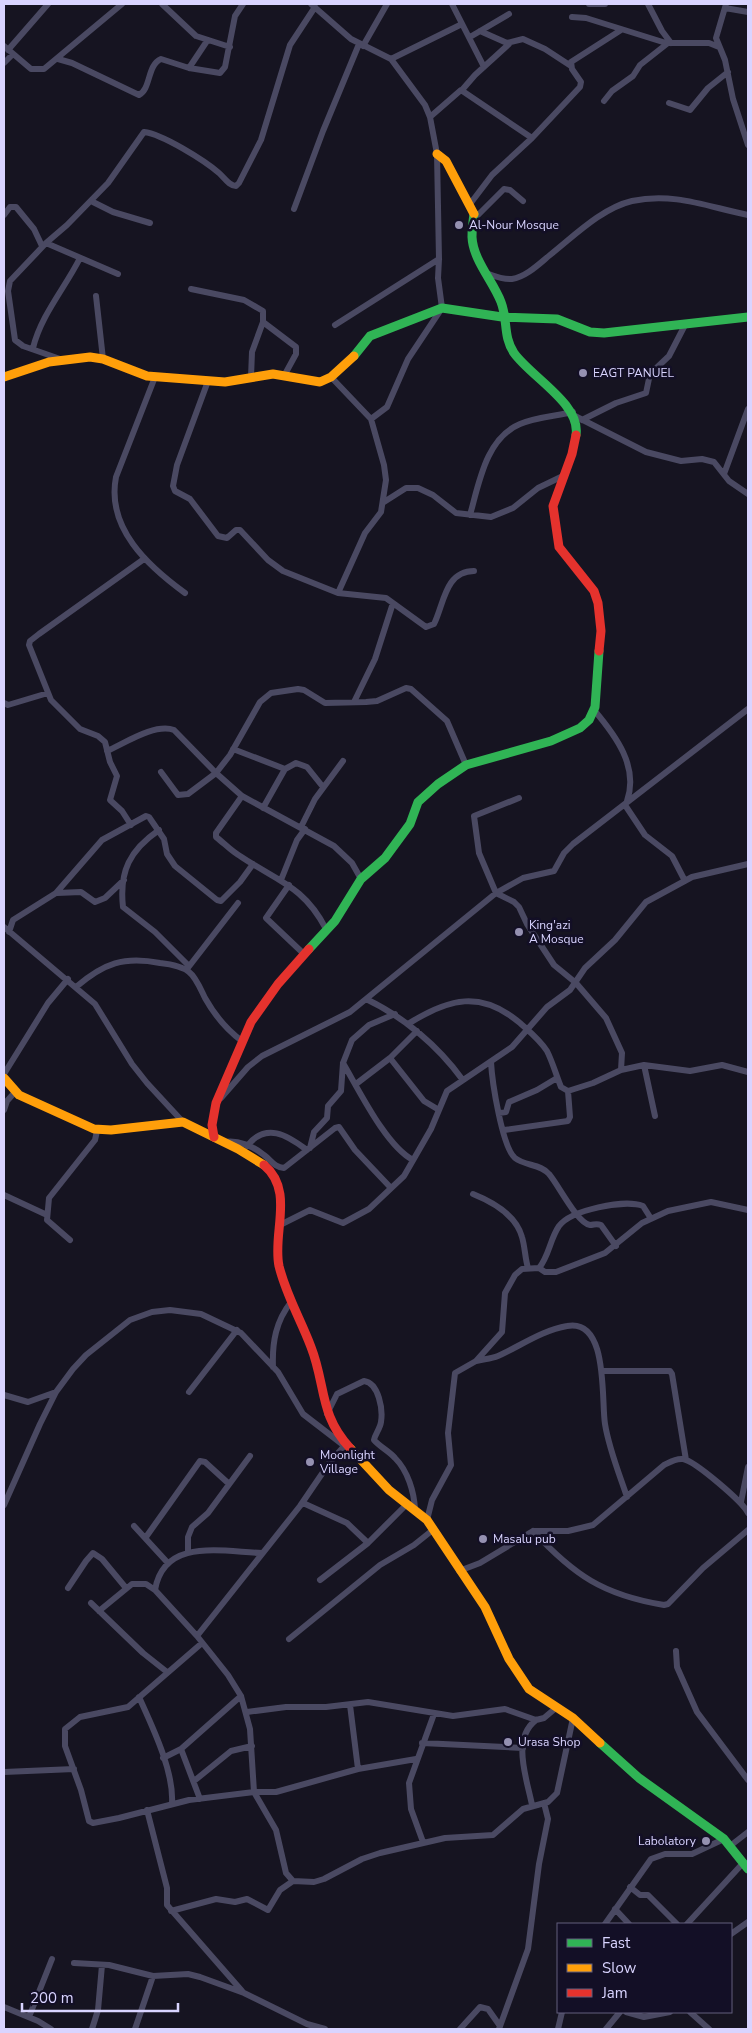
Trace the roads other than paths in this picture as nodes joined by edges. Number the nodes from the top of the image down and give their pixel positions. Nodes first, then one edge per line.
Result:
1 (48, 4) edge
2 (122, 4) edge
3 (162, 4) edge
4 (244, 4) edge
5 (387, 4) edge
6 (452, 4) edge
7 (585, 4) edge
8 (605, 4) edge
9 (648, 4) edge
10 (313, 5) edge
11 (726, 6) edge
12 (748, 12) edge
13 (509, 14) dead end
14 (572, 17) dead end
15 (462, 24) junction
16 (621, 30) junction
17 (480, 31) junction
18 (470, 37) junction
19 (207, 41) junction
20 (670, 43) junction
21 (509, 44) junction
22 (361, 45) junction
23 (719, 47) junction
24 (230, 48) junction
25 (8, 50) edge
26 (58, 59) junction
27 (391, 59) junction
28 (4, 62) edge
29 (571, 66) junction
30 (484, 67) junction
31 (189, 68) junction
32 (728, 72) junction
33 (462, 90) junction
34 (604, 101) dead end
35 (670, 103) dead end
36 (430, 117) junction
37 (532, 138) junction
38 (748, 141) edge
39 (437, 154) junction
40 (91, 201) junction
41 (523, 201) dead end
42 (470, 204) junction
43 (294, 209) dead end
44 (4, 215) edge
45 (748, 215) edge
46 (475, 218) junction
47 (150, 223) dead end
48 (44, 244) junction
49 (80, 258) junction
50 (440, 259) junction
51 (486, 273) junction
52 (118, 274) dead end
53 (192, 289) dead end
54 (96, 296) dead end
55 (442, 308) junction
56 (748, 317) edge
57 (502, 318) junction
58 (263, 322) junction
59 (335, 325) dead end
60 (685, 325) junction
61 (33, 348) junction
62 (103, 359) junction
63 (63, 360) junction
64 (284, 376) junction
65 (4, 377) edge
66 (155, 377) junction
67 (251, 377) junction
68 (332, 377) junction
69 (208, 381) junction
70 (748, 409) edge
71 (577, 416) junction
72 (371, 419) junction
73 (566, 474) junction
74 (724, 474) junction
75 (748, 494) edge
76 (384, 502) junction
77 (470, 515) junction
78 (144, 560) junction
79 (474, 571) dead end
80 (185, 593) dead end
81 (338, 593) junction
82 (393, 603) junction
83 (48, 693) junction
84 (354, 702) junction
85 (4, 703) edge
86 (748, 709) edge
87 (594, 710) junction
88 (233, 749) junction
89 (107, 750) junction
90 (343, 761) dead end
91 (466, 765) junction
92 (285, 769) junction
93 (161, 772) dead end
94 (216, 773) junction
95 (323, 787) junction
96 (242, 796) junction
97 (519, 798) dead end
98 (625, 805) junction
99 (263, 808) junction
100 (131, 825) junction
101 (303, 828) junction
102 (159, 830) junction
103 (253, 864) junction
104 (748, 864) edge
105 (361, 879) junction
106 (124, 880) junction
107 (281, 880) junction
108 (685, 881) junction
109 (289, 885) junction
110 (56, 893) junction
111 (496, 893) junction
112 (238, 903) dead end
113 (6, 930) edge
114 (326, 930) junction
115 (305, 954) junction
116 (188, 968) junction
117 (68, 979) junction
118 (576, 983) junction
119 (76, 987) junction
120 (366, 1000) junction
121 (395, 1014) junction
122 (408, 1024) junction
123 (526, 1029) junction
124 (417, 1031) junction
125 (242, 1041) junction
126 (390, 1058) junction
127 (491, 1062) junction
128 (344, 1063) junction
129 (644, 1065) junction
130 (621, 1070) junction
131 (748, 1072) edge
132 (4, 1074) edge
133 (4, 1078) edge
134 (557, 1078) junction
135 (462, 1079) junction
136 (356, 1084) junction
137 (568, 1091) junction
138 (15, 1092) junction
139 (216, 1103) junction
140 (4, 1110) edge
141 (439, 1110) junction
142 (499, 1113) junction
143 (655, 1116) dead end
144 (183, 1122) junction
145 (97, 1130) junction
146 (504, 1130) junction
147 (214, 1137) junction
148 (225, 1142) junction
149 (247, 1146) junction
150 (308, 1149) junction
151 (413, 1160) junction
152 (391, 1188) junction
153 (473, 1194) dead end
154 (4, 1195) edge
155 (748, 1210) edge
156 (577, 1213) junction
157 (47, 1215) junction
158 (650, 1217) junction
159 (280, 1225) junction
160 (70, 1240) dead end
161 (616, 1246) junction
162 (528, 1268) junction
163 (539, 1268) junction
164 (291, 1302) junction
165 (237, 1330) junction
166 (476, 1361) junction
167 (273, 1367) junction
168 (602, 1371) junction
169 (56, 1392) junction
170 (189, 1392) dead end
171 (4, 1394) edge
172 (327, 1414) junction
173 (345, 1445) junction
174 (250, 1456) dead end
175 (686, 1460) junction
176 (748, 1467) edge
177 (228, 1483) junction
178 (627, 1497) junction
179 (741, 1502) junction
180 (303, 1503) junction
181 (4, 1506) edge
182 (411, 1507) junction
183 (748, 1513) edge
184 (427, 1520) junction
185 (134, 1526) dead end
186 (434, 1529) junction
187 (748, 1530) edge
188 (533, 1531) junction
189 (146, 1537) junction
190 (368, 1543) junction
191 (188, 1553) junction
192 (262, 1553) junction
193 (167, 1562) junction
194 (459, 1571) junction
195 (320, 1580) dead end
196 (68, 1588) dead end
197 (126, 1588) junction
198 (155, 1590) junction
199 (91, 1603) dead end
200 (99, 1610) junction
201 (197, 1636) junction
202 (289, 1639) dead end
203 (202, 1643) junction
204 (676, 1651) dead end
205 (167, 1672) junction
206 (241, 1696) junction
207 (139, 1697) junction
208 (350, 1705) junction
209 (556, 1706) junction
210 (247, 1712) junction
211 (434, 1714) junction
212 (573, 1718) junction
213 (536, 1720) junction
214 (422, 1743) junction
215 (252, 1746) junction
216 (523, 1748) junction
217 (181, 1749) junction
218 (163, 1758) junction
219 (416, 1759) junction
220 (74, 1768) junction
221 (358, 1769) junction
222 (4, 1772) edge
223 (194, 1780) junction
224 (748, 1780) edge
225 (254, 1792) junction
226 (200, 1799) junction
227 (172, 1803) junction
228 (544, 1803) junction
229 (532, 1804) junction
230 (147, 1810) junction
231 (748, 1832) edge
232 (423, 1842) junction
233 (727, 1842) junction
234 (746, 1865) edge
235 (293, 1881) junction
236 (630, 1887) junction
237 (615, 1909) junction
238 (171, 1911) junction
239 (748, 1922) edge
240 (606, 1923) edge
241 (628, 1923) edge
242 (677, 1923) edge
243 (688, 1923) edge
244 (732, 1933) edge
245 (52, 1959) dead end
246 (74, 1963) dead end
247 (102, 1965) junction
248 (153, 1976) junction
249 (244, 1993) junction
250 (4, 2007) edge
251 (562, 2013) edge
252 (619, 2013) edge
253 (630, 2013) edge
254 (665, 2013) edge
255 (691, 2013) edge
256 (29, 2016) junction
257 (499, 2028) edge
258 (51, 2029) edge
259 (92, 2029) edge
260 (135, 2029) edge
261 (325, 2029) edge
262 (460, 2029) edge
263 (558, 2029) edge
264 (606, 2029) edge
265 (709, 2029) edge

1 - 25 street
2 - 26 street
3 - 19 street
4 - 24 street
5 - 22 street
6 - 15 street
7 - 8 street
9 - 20 street
10 - 22 street
10 - 40 street
11 - 12 street
11 - 23 street
13 - 17 street
14 - 16 street
15 - 18 street
15 - 27 street
16 - 20 street
16 - 29 street
17 - 18 street
17 - 21 street
18 - 30 street
19 - 24 street
19 - 31 street
20 - 23 street
20 - 34 street
21 - 29 street
21 - 30 street
22 - 27 street
22 - 43 street
23 - 32 street
24 - 31 street
25 - 26 street
25 - 28 street
26 - 31 street
27 - 36 street
29 - 37 street
30 - 33 street
32 - 35 street
32 - 38 street
33 - 36 street
33 - 37 street
36 - 39 street
37 - 42 street
39 - 42 street
39 - 50 street
40 - 47 street
40 - 48 street
41 - 46 street
42 - 46 street
44 - 48 street
45 - 51 street
46 - 51 street
48 - 49 street
48 - 61 street
49 - 52 street
49 - 61 street
50 - 55 street
50 - 59 street
51 - 57 street
53 - 58 street
54 - 62 street
55 - 57 street
55 - 68 street
55 - 72 street
56 - 60 street
57 - 60 street
57 - 71 street
58 - 64 street
58 - 67 street
60 - 71 street
61 - 63 street
62 - 63 street
62 - 66 street
63 - 65 street
64 - 67 street
64 - 68 street
66 - 69 street
66 - 78 street
67 - 69 street
68 - 72 street
69 - 81 street
70 - 74 street
71 - 73 street
71 - 74 street
71 - 77 street
72 - 76 street
73 - 77 street
73 - 87 street
74 - 75 street
76 - 77 street
76 - 81 street
78 - 80 street
78 - 83 street
79 - 82 street
81 - 82 street
82 - 84 street
83 - 85 street
83 - 89 street
84 - 88 street
84 - 91 street
86 - 98 street
87 - 91 street
87 - 98 street
88 - 92 street
88 - 94 street
89 - 94 street
89 - 100 street
90 - 95 street
91 - 105 street
92 - 95 street
92 - 99 street
93 - 94 street
94 - 96 street
95 - 101 street
96 - 99 street
96 - 103 street
97 - 111 street
98 - 108 street
98 - 111 street
99 - 101 street
100 - 102 street
100 - 110 street
101 - 105 street
101 - 107 street
102 - 103 street
102 - 106 street
103 - 107 street
104 - 108 street
105 - 114 street
106 - 110 street
106 - 116 street
107 - 109 street
108 - 118 street
109 - 114 street
109 - 115 street
110 - 113 street
111 - 118 street
111 - 120 street
112 - 116 street
113 - 117 street
114 - 115 street
115 - 125 street
116 - 119 street
116 - 125 street
117 - 119 street
117 - 132 street
118 - 123 street
118 - 130 street
119 - 144 street
120 - 121 street
120 - 139 street
121 - 122 street
121 - 128 street
122 - 123 street
122 - 124 street
123 - 127 street
123 - 134 street
124 - 126 street
124 - 135 street
125 - 139 street
126 - 136 street
126 - 141 street
127 - 135 street
127 - 142 street
128 - 136 street
128 - 150 street
129 - 130 street
129 - 131 street
129 - 143 street
130 - 137 street
133 - 138 street
134 - 137 street
134 - 142 street
135 - 141 street
136 - 151 street
137 - 146 street
138 - 140 street
138 - 145 street
139 - 147 street
141 - 151 street
142 - 146 street
144 - 145 street
144 - 147 street
145 - 157 street
146 - 156 street
147 - 148 street
148 - 149 street
148 - 159 street
149 - 150 street
149 - 150 street
150 - 152 street
151 - 152 street
152 - 159 street
153 - 162 street
154 - 157 street
155 - 158 street
156 - 158 street
156 - 161 street
156 - 163 street
157 - 160 street
158 - 161 street
159 - 164 street
161 - 163 street
162 - 163 street
162 - 166 street
164 - 167 street
164 - 172 street
165 - 167 street
165 - 169 street
165 - 170 street
166 - 168 street
166 - 184 street
167 - 173 street
168 - 175 street
168 - 178 street
169 - 171 street
169 - 181 street
172 - 173 street
172 - 182 street
173 - 180 street
173 - 182 street
174 - 177 street
175 - 178 street
175 - 179 street
176 - 179 street
177 - 189 street
177 - 191 street
178 - 188 street
179 - 183 street
180 - 190 street
180 - 192 street
182 - 184 street
182 - 190 street
184 - 186 street
185 - 189 street
186 - 194 street
186 - 202 street
187 - 188 street
188 - 194 street
189 - 193 street
190 - 195 street
191 - 192 street
191 - 193 street
192 - 201 street
193 - 198 street
194 - 209 street
196 - 197 street
197 - 198 street
197 - 200 street
198 - 201 street
199 - 200 street
200 - 205 street
201 - 203 street
203 - 205 street
203 - 206 street
204 - 224 street
205 - 207 street
206 - 210 street
206 - 217 street
207 - 218 street
207 - 220 street
208 - 210 street
208 - 211 street
208 - 221 street
209 - 212 street
209 - 213 street
210 - 215 street
211 - 213 street
211 - 214 street
212 - 228 street
212 - 233 street
213 - 216 street
214 - 216 street
214 - 219 street
215 - 223 street
215 - 225 street
216 - 229 street
217 - 218 street
217 - 223 street
218 - 227 street
219 - 221 street
219 - 232 street
220 - 222 street
220 - 230 street
221 - 225 street
223 - 226 street
225 - 226 street
225 - 235 street
226 - 227 street
227 - 230 street
228 - 229 street
228 - 257 street
229 - 232 street
230 - 238 street
231 - 233 street
232 - 235 street
233 - 234 street
233 - 236 street
234 - 243 street
235 - 238 street
236 - 237 street
236 - 242 street
237 - 240 street
237 - 241 street
238 - 249 street
239 - 244 street
245 - 256 street
246 - 247 street
247 - 248 street
247 - 259 street
248 - 249 street
248 - 260 street
249 - 261 street
250 - 256 street
251 - 263 street
252 - 264 street
253 - 254 street
255 - 265 street
256 - 258 street
257 - 262 street

